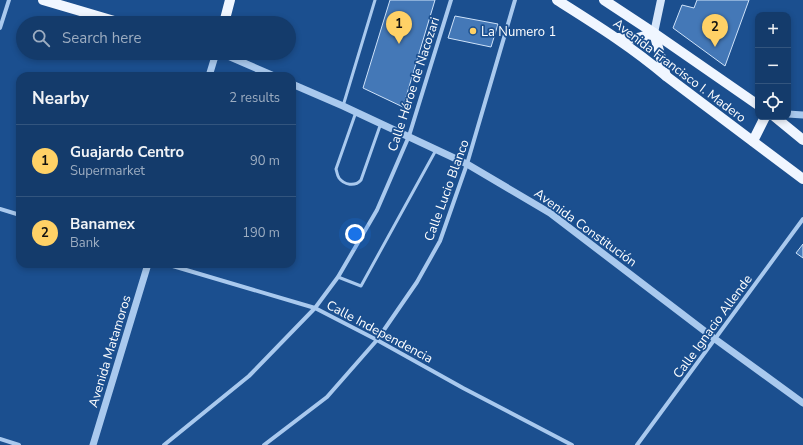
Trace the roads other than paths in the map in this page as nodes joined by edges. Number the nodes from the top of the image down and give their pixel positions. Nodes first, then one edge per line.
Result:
1 (9, 0) edge
2 (43, 0) edge
3 (230, 0) edge
4 (375, 0) edge
5 (451, 0) edge
6 (515, 0) edge
7 (557, 0) edge
8 (604, 0) edge
9 (661, 0) edge
10 (97, 16) edge
11 (226, 16) edge
12 (0, 28) edge
13 (654, 33) junction
14 (618, 38) junction
15 (214, 60) edge
16 (237, 60) edge
17 (210, 72) edge
18 (265, 72) edge
19 (666, 76) junction
20 (296, 86) edge
21 (755, 103) edge
22 (343, 106) junction
23 (356, 112) junction
24 (791, 114) edge
25 (803, 115) edge
26 (764, 120) edge
27 (779, 120) edge
28 (381, 124) junction
29 (409, 136) junction
30 (803, 140) edge
31 (753, 141) junction
32 (436, 150) junction
33 (467, 164) junction
34 (803, 179) edge
35 (0, 209) edge
36 (16, 215) edge
37 (803, 219) edge
38 (147, 268) edge
39 (180, 268) edge
40 (338, 277) junction
41 (315, 308) junction
42 (715, 339) junction
43 (377, 340) junction
44 (803, 403) edge
45 (0, 439) edge
46 (19, 445) edge
47 (93, 445) edge
48 (164, 445) edge
49 (264, 445) edge
50 (572, 445) edge
51 (637, 445) edge

1 - 12 street
2 - 10 main road
3 - 11 main road
4 - 22 lane
5 - 29 street, Calle Héroe de Nacozari
6 - 33 street, Calle Lucio Blanco
7 - 14 main road, Avenida Francisco I. Madero
8 - 13 main road, Avenida Francisco I. Madero
9 - 13 main road
13 - 14 main road
13 - 19 main road
13 - 21 main road, Avenida Francisco I. Madero
14 - 19 main road, Avenida Francisco I. Madero
15 - 17 street
16 - 18 street
19 - 31 main road, Avenida Francisco I. Madero
20 - 22 street, Avenida Constitución
22 - 23 street, Avenida Constitución
23 - 28 street, Avenida Constitución
23 - 28 lane
24 - 25 street
26 - 31 main road
27 - 30 main road
28 - 29 street, Avenida Constitución
29 - 32 street, Avenida Constitución
29 - 40 street, Calle Héroe de Nacozari
31 - 34 main road, Avenida Francisco I. Madero
32 - 33 street, Avenida Constitución
32 - 40 lane
33 - 42 street, Avenida Constitución
33 - 43 street, Calle Lucio Blanco
35 - 36 street
37 - 42 street, Calle Ignacio Allende
38 - 47 street, Avenida Matamoros
39 - 41 street, Calle Independencia
40 - 41 street, Calle Héroe de Nacozari
41 - 43 street, Calle Independencia
41 - 48 street, Calle Héroe de Nacozari
42 - 44 street, Avenida Constitución
42 - 51 street, Calle Ignacio Allende
43 - 49 street, Calle Lucio Blanco
43 - 50 street, Calle Independencia
45 - 46 street

